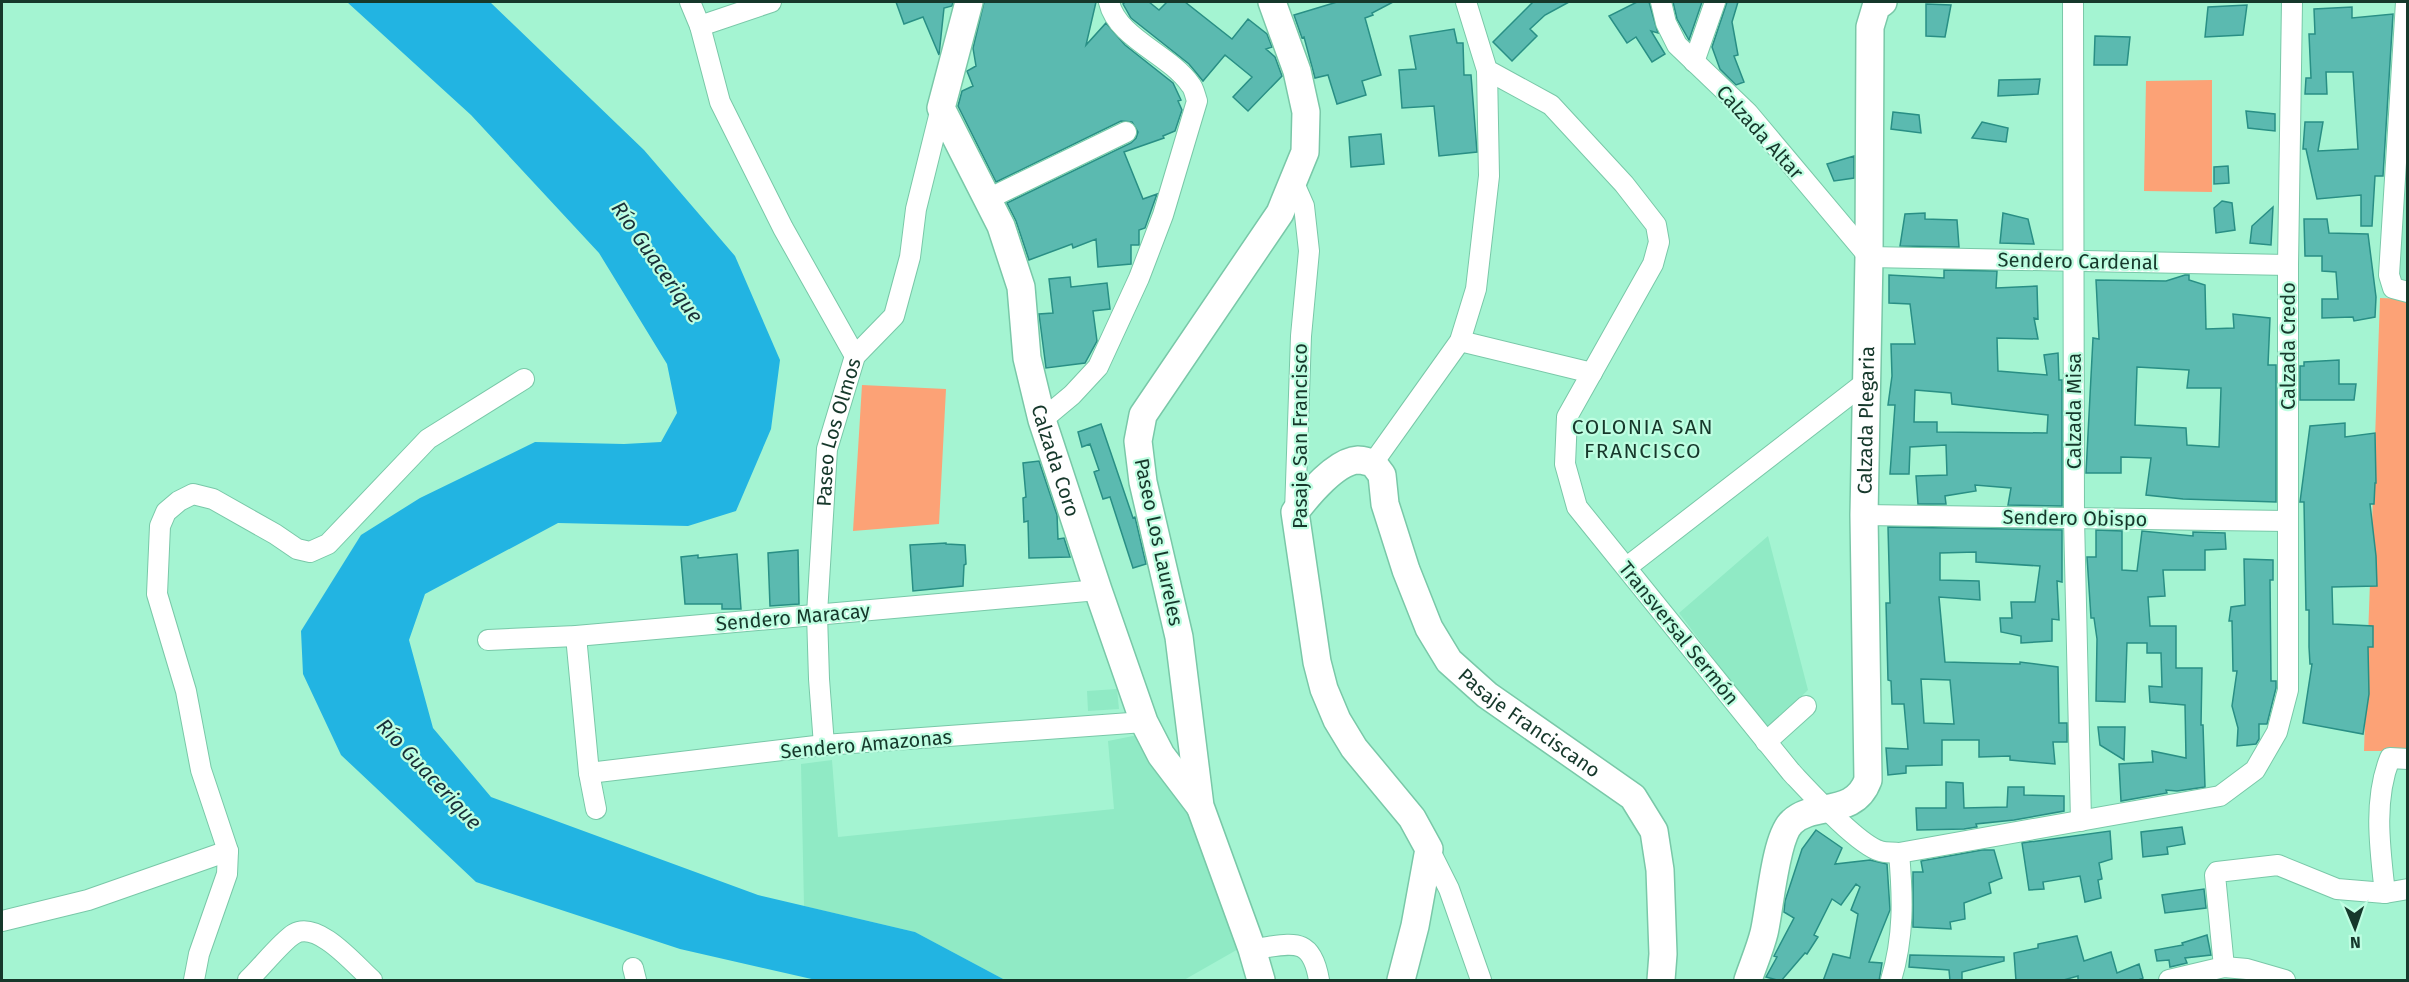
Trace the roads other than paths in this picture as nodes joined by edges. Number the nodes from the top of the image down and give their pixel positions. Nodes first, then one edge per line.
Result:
1 (679, 2) edge
2 (771, 2) edge
3 (969, 2) edge
4 (1109, 2) edge
5 (1272, 2) edge
6 (1661, 2) edge
7 (1715, 2) edge
8 (2073, 2) edge
9 (2292, 2) edge
10 (2406, 2) edge
11 (1467, 3) edge
12 (1880, 4) edge
13 (695, 13) edge
14 (1694, 62) junction
15 (1487, 70) junction
16 (941, 108) junction
17 (1126, 132) dead end
18 (1293, 181) junction
19 (988, 198) junction
20 (1869, 257) junction
21 (2075, 261) junction
22 (2288, 265) junction
23 (2408, 292) edge
24 (1460, 341) junction
25 (855, 356) junction
26 (1592, 373) junction
27 (524, 379) dead end
28 (1866, 382) junction
29 (1042, 420) junction
30 (1373, 463) junction
31 (1295, 512) junction
32 (1864, 515) junction
33 (2074, 518) junction
34 (2287, 521) junction
35 (1627, 567) junction
36 (1098, 590) junction
37 (817, 614) junction
38 (576, 636) junction
39 (488, 640) dead end
40 (2288, 690) joint
41 (1806, 706) dead end
42 (1144, 722) junction
43 (1766, 742) junction
44 (824, 745) junction
45 (2398, 758) edge
46 (589, 774) junction
47 (1200, 806) junction
48 (596, 810) dead end
49 (1827, 810) junction
50 (2081, 821) junction
51 (1429, 849) junction
52 (228, 851) junction
53 (1899, 853) junction
54 (2408, 889) edge
55 (2385, 893) junction
56 (2, 921) edge
57 (1252, 949) junction
58 (2224, 967) junction
59 (194, 981) edge
60 (248, 981) edge
61 (372, 981) edge
62 (1261, 981) edge
63 (1319, 981) edge
64 (1401, 981) edge
65 (1481, 981) edge
66 (1661, 981) edge
67 (1748, 981) edge
68 (1891, 981) edge
69 (2169, 981) edge
70 (2285, 981) edge

1 - 13 street
2 - 13 street
3 - 16 street, Paseo Los Olmos
4 - 29 street
5 - 18 street, Paseo Los Laureles
6 - 14 street, Calzada Altar
7 - 14 street
8 - 21 street, Calzada Misa
9 - 22 street, Calzada Credo
10 - 23 street
11 - 15 street
12 - 20 street, Calzada Plegaria
13 - 25 street
14 - 20 street, Calzada Altar
15 - 24 street
15 - 26 street, Transversal Sermón
16 - 19 street, Calzada Coro
16 - 25 street, Paseo Los Olmos
17 - 19 street
18 - 31 street, Pasaje San Francisco
18 - 47 street, Paseo Los Laureles
19 - 29 street, Calzada Coro
20 - 21 street, Sendero Cardenal
20 - 28 street, Calzada Plegaria
21 - 22 street, Sendero Cardenal
21 - 33 street, Calzada Misa
22 - 34 street, Calzada Credo
24 - 26 street
24 - 30 street
25 - 37 street, Paseo Los Olmos
26 - 35 street, Transversal Sermón
27 - 52 street
28 - 32 street, Calzada Plegaria
28 - 35 street
29 - 36 street, Calzada Coro
30 - 31 street
30 - 66 street, Pasaje Franciscano
31 - 51 street, Pasaje San Francisco
32 - 33 street, Sendero Obispo
32 - 49 street, Calzada Plegaria
33 - 34 street, Sendero Obispo
33 - 50 street, Calzada Misa
34 - 40 street, Calzada Credo
35 - 43 street, Transversal Sermón
36 - 37 street, Sendero Maracay
36 - 42 street, Calzada Coro
37 - 38 street, Sendero Maracay
37 - 44 street, Paseo Los Olmos
38 - 39 street, Sendero Maracay
38 - 46 street
40 - 50 street, Transversal Sermón
41 - 43 street
42 - 44 street, Sendero Amazonas
42 - 47 street, Calzada Coro
43 - 49 street, Transversal Sermón
44 - 46 street, Sendero Amazonas
45 - 55 street
46 - 48 street
47 - 57 street, Paseo Los Laureles
49 - 53 street, Transversal Sermón
49 - 67 street, Calzada Plegaria
50 - 53 street, Transversal Sermón
51 - 64 street
51 - 65 street
52 - 56 street
52 - 59 street
53 - 68 street
54 - 55 street
55 - 58 street
57 - 62 street, Paseo Los Laureles
57 - 63 street
58 - 69 street
58 - 70 street
60 - 61 street

